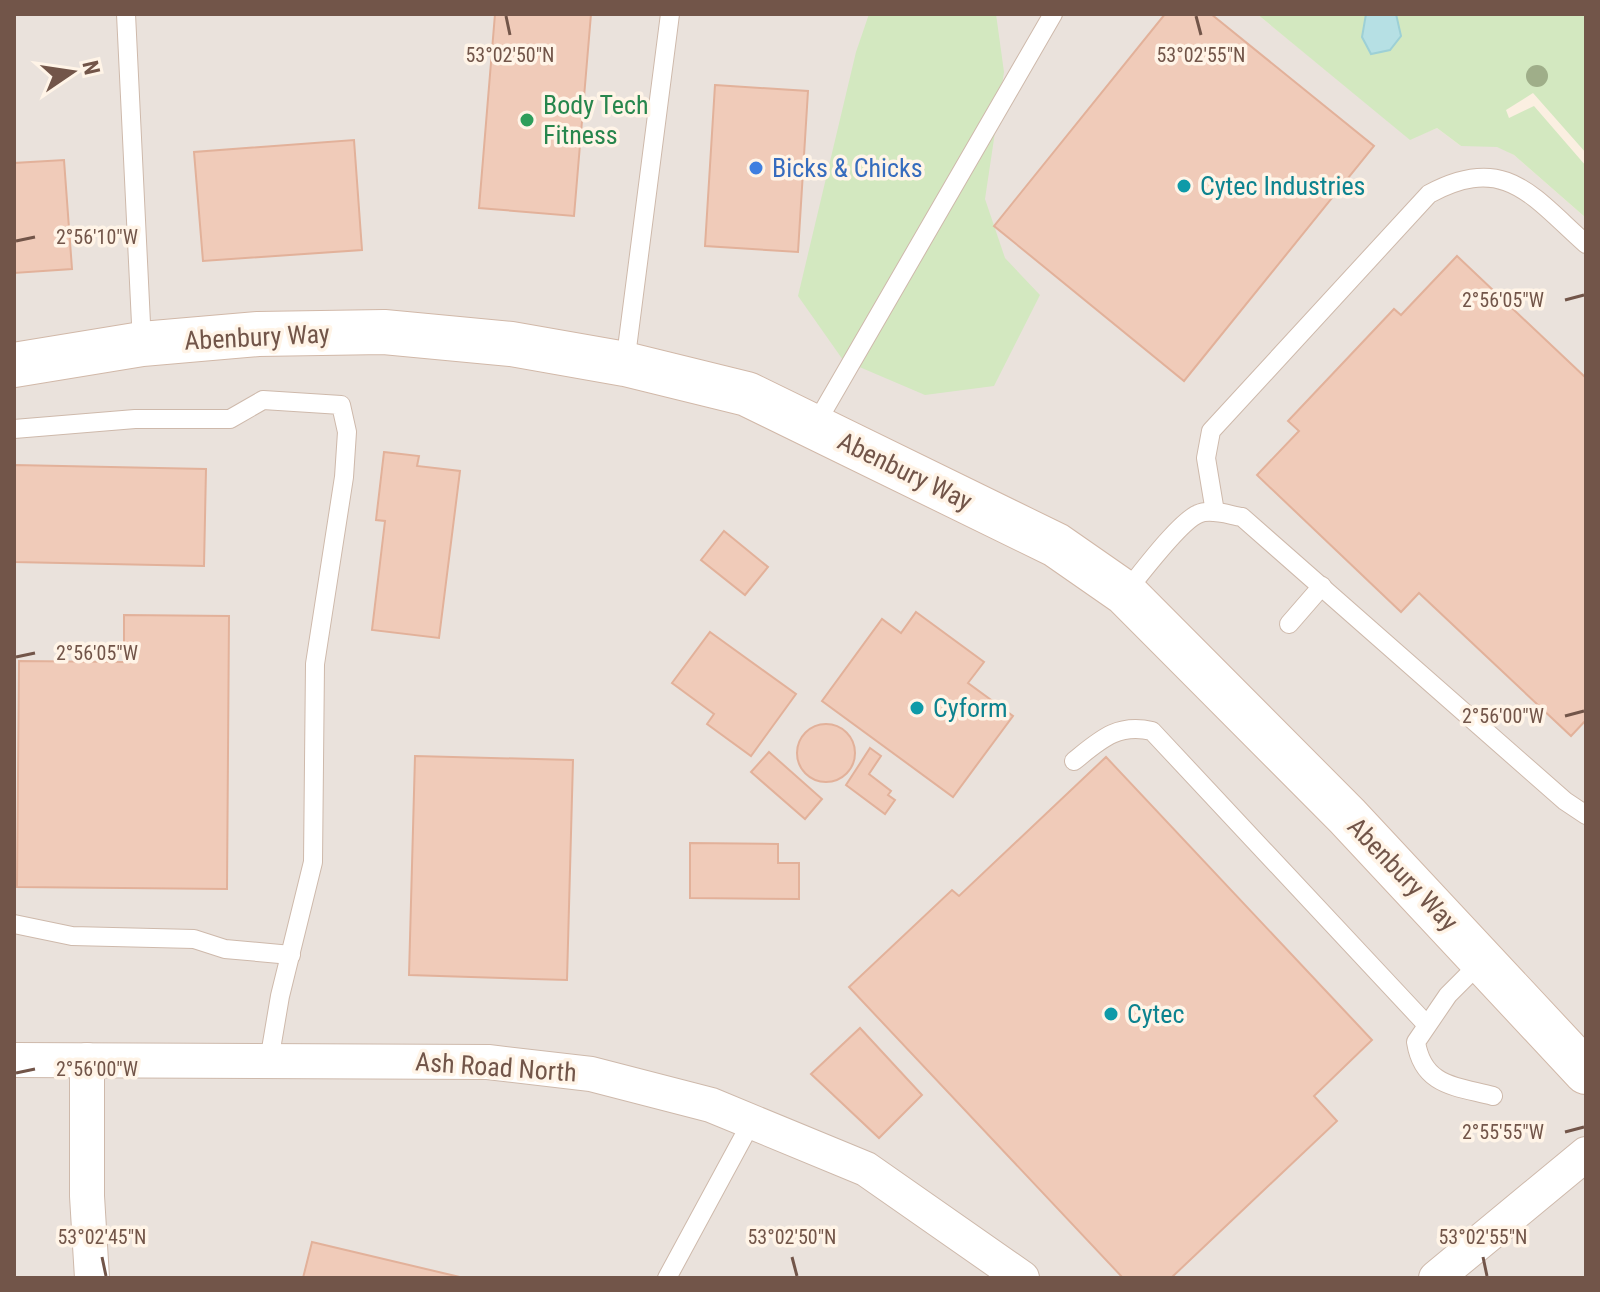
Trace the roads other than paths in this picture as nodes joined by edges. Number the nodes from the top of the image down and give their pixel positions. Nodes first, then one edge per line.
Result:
1 (126, 14) edge
2 (670, 14) edge
3 (1053, 14) edge
4 (1586, 244) edge
5 (142, 344) junction
6 (625, 364) junction
7 (14, 365) edge
8 (814, 427) junction
9 (14, 429) edge
10 (1215, 512) junction
11 (1322, 586) junction
12 (1125, 593) junction
13 (1289, 624) dead end
14 (1074, 761) dead end
15 (1586, 815) edge
16 (14, 924) edge
17 (291, 955) junction
18 (1484, 959) junction
19 (1426, 1024) junction
20 (14, 1060) edge
21 (87, 1060) junction
22 (269, 1061) junction
23 (1586, 1072) edge
24 (1493, 1096) dead end
25 (752, 1121) junction
26 (1586, 1154) edge
27 (92, 1278) edge
28 (667, 1278) edge
29 (1022, 1278) edge
30 (1436, 1278) edge

1 - 5 lane
2 - 6 lane
3 - 8 lane
4 - 10 lane
5 - 6 street, Abenbury Way
5 - 7 street, Abenbury Way
6 - 8 street, Abenbury Way
8 - 12 street, Abenbury Way
9 - 17 lane
10 - 11 lane
10 - 12 lane
11 - 13 lane
11 - 15 lane
12 - 18 street, Abenbury Way
14 - 19 lane
16 - 17 lane
17 - 22 lane
18 - 19 lane
18 - 23 street, Abenbury Way
19 - 24 lane
20 - 21 street, Ash Road North
21 - 22 street, Ash Road North
21 - 27 street
22 - 25 street, Ash Road North
25 - 28 lane
25 - 29 street, Ash Road North
26 - 30 street

